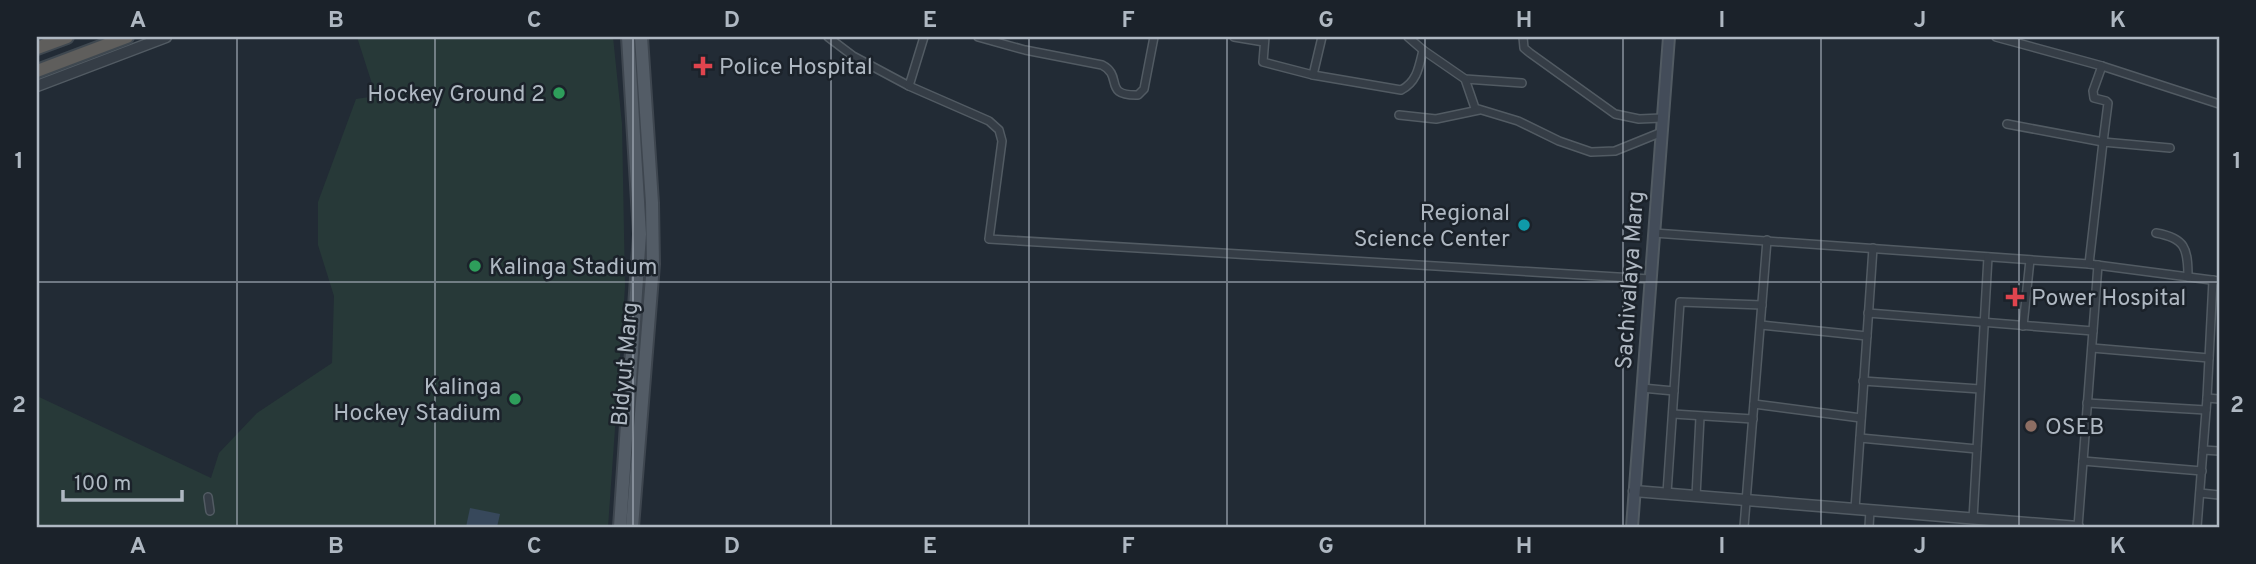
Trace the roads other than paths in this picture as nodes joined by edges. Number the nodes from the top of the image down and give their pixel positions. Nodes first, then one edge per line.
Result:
1 (67, 37) edge
2 (127, 37) edge
3 (166, 37) edge
4 (628, 37) edge
5 (641, 37) edge
6 (828, 37) edge
7 (924, 37) edge
8 (978, 37) edge
9 (1154, 37) edge
10 (1234, 37) edge
11 (1322, 37) edge
12 (1408, 37) edge
13 (1523, 37) edge
14 (1669, 37) edge
15 (1996, 37) edge
16 (1264, 39) edge
17 (37, 48) edge
18 (1423, 50) junction
19 (2102, 66) junction
20 (37, 71) edge
21 (1313, 75) junction
22 (1465, 79) junction
23 (1522, 83) dead end
24 (37, 86) edge
25 (909, 86) junction
26 (2219, 104) edge
27 (1480, 110) junction
28 (1399, 115) dead end
29 (1662, 118) junction
30 (2007, 124) dead end
31 (1662, 132) junction
32 (2104, 142) junction
33 (2170, 148) dead end
34 (1654, 233) junction
35 (2156, 233) dead end
36 (1767, 240) junction
37 (1873, 248) junction
38 (1988, 257) junction
39 (2030, 260) junction
40 (2088, 264) junction
41 (2098, 265) junction
42 (2188, 277) junction
43 (1650, 279) junction
44 (2216, 280) edge
45 (1762, 305) junction
46 (1868, 313) junction
47 (1984, 324) junction
48 (1761, 325) junction
49 (2023, 326) junction
50 (2093, 331) junction
51 (1867, 336) junction
52 (2215, 336) edge
53 (2092, 348) junction
54 (2209, 358) junction
55 (1863, 381) junction
56 (1642, 388) junction
57 (1980, 389) junction
58 (1674, 391) junction
59 (2207, 398) junction
60 (2219, 399) edge
61 (2087, 403) junction
62 (1754, 404) junction
63 (2206, 410) junction
64 (1673, 414) junction
65 (1700, 417) junction
66 (1861, 418) junction
67 (1753, 419) junction
68 (1860, 438) junction
69 (1977, 449) junction
70 (2203, 450) junction
71 (2219, 451) edge
72 (2083, 461) junction
73 (2202, 471) junction
74 (1634, 491) junction
75 (1667, 493) junction
76 (2200, 493) junction
77 (2219, 495) edge
78 (208, 496) dead end
79 (1696, 496) junction
80 (1746, 500) junction
81 (1855, 509) junction
82 (1870, 510) junction
83 (210, 511) dead end
84 (1973, 519) junction
85 (2026, 525) edge
86 (620, 527) edge
87 (632, 527) edge
88 (1632, 527) edge
89 (1744, 527) edge
90 (1869, 527) edge
91 (2078, 527) edge
92 (2197, 527) edge

1 - 17 highway
2 - 20 highway
3 - 24 street
4 - 86 main road, Bidyut Marg
5 - 87 main road, Bidyut Marg
6 - 25 street
7 - 25 street
8 - 9 street
10 - 16 street
11 - 21 street
12 - 18 street
13 - 29 street
14 - 29 main road, Sachivalaya Marg
15 - 19 street
16 - 21 street
18 - 21 street
18 - 22 street
19 - 26 street
19 - 32 street
22 - 23 street
22 - 27 street
25 - 43 street
27 - 28 street
27 - 31 street
29 - 31 main road, Sachivalaya Marg
30 - 32 street
31 - 34 main road, Sachivalaya Marg
32 - 33 street
32 - 40 street
34 - 36 street
34 - 43 main road, Sachivalaya Marg
35 - 42 street
36 - 37 street
36 - 45 street
37 - 38 street
37 - 46 street
38 - 39 street
38 - 47 street
39 - 40 street
39 - 49 street
40 - 41 street
41 - 42 street
41 - 50 street
42 - 44 street
43 - 56 main road, Sachivalaya Marg
44 - 52 street
45 - 48 street
45 - 58 street
46 - 47 street
46 - 51 street
47 - 49 street
47 - 57 street
48 - 51 street
48 - 62 street
49 - 50 street
50 - 53 street
51 - 55 street
52 - 54 street
53 - 54 street
53 - 61 street
54 - 59 street
55 - 57 street
55 - 66 street
56 - 58 street
56 - 74 main road, Sachivalaya Marg
57 - 69 street
58 - 64 street
59 - 60 street
59 - 63 street
61 - 63 street
61 - 72 street
62 - 66 street
62 - 67 street
63 - 70 street
64 - 65 street
64 - 75 street
65 - 67 street
65 - 79 street
66 - 68 street
67 - 80 street
68 - 69 street
68 - 81 street
69 - 84 street
70 - 71 street
70 - 73 street
72 - 73 street
72 - 91 street
73 - 76 street
74 - 75 street
74 - 88 main road, Sachivalaya Marg
75 - 79 street
76 - 77 street
76 - 92 street
78 - 83 street
79 - 80 street
80 - 81 street
80 - 89 street
81 - 82 street
82 - 84 street
82 - 90 street
84 - 85 street
85 - 91 street

